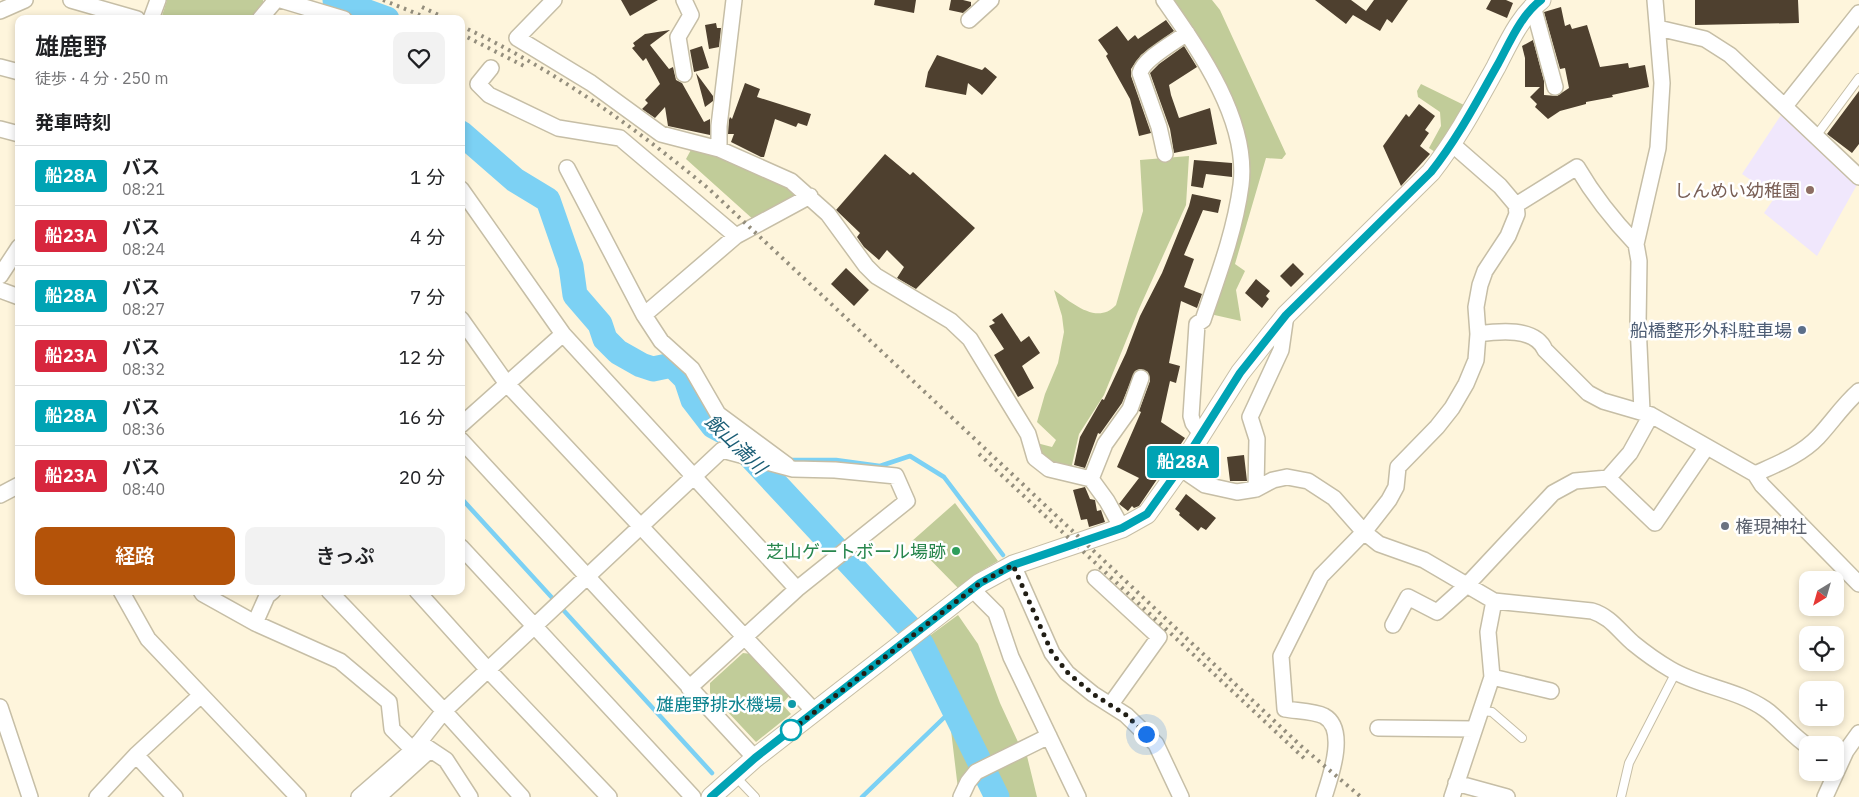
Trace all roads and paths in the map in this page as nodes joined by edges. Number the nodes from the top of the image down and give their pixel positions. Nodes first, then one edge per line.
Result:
1 (25, 0) edge
2 (71, 0) edge
3 (158, 0) edge
4 (276, 0) edge
5 (281, 0) edge
6 (554, 0) edge
7 (684, 0) edge
8 (734, 0) edge
9 (991, 0) edge
10 (1164, 0) edge
11 (1655, 0) edge
12 (1537, 3) edge
13 (0, 11) edge
14 (1859, 13) edge
15 (123, 15) edge
16 (152, 15) edge
17 (263, 15) edge
18 (331, 15) edge
19 (969, 20) dead end
20 (1658, 28) junction
21 (1187, 33) junction
22 (0, 67) edge
23 (491, 68) dead end
24 (15, 71) edge
25 (684, 74) dead end
26 (1859, 78) edge
27 (1555, 87) dead end
28 (1785, 106) junction
29 (0, 129) edge
30 (15, 133) edge
31 (1816, 136) junction
32 (1452, 144) junction
33 (719, 149) junction
34 (1165, 154) dead end
35 (567, 168) dead end
36 (1859, 178) edge
37 (465, 195) edge
38 (810, 196) junction
39 (1516, 204) junction
40 (736, 236) junction
41 (1636, 244) junction
42 (15, 252) edge
43 (0, 276) edge
44 (0, 290) edge
45 (15, 295) edge
46 (644, 315) junction
47 (1286, 315) junction
48 (465, 325) edge
49 (563, 334) junction
50 (1478, 334) junction
51 (1141, 378) dead end
52 (507, 384) junction
53 (1859, 391) edge
54 (1647, 413) junction
55 (465, 421) edge
56 (1201, 434) junction
57 (465, 444) edge
58 (1706, 448) junction
59 (1180, 468) junction
60 (793, 469) junction
61 (1755, 474) junction
62 (692, 477) junction
63 (1608, 478) junction
64 (1091, 479) junction
65 (15, 487) edge
66 (1256, 489) junction
67 (0, 495) edge
68 (639, 526) junction
69 (1122, 528) junction
70 (1364, 532) junction
71 (465, 552) edge
72 (1013, 565) junction
73 (588, 575) junction
74 (1095, 578) dead end
75 (1859, 584) edge
76 (1466, 586) junction
77 (797, 589) junction
78 (972, 589) junction
79 (123, 595) edge
80 (205, 595) edge
81 (268, 595) edge
82 (333, 595) edge
83 (421, 595) edge
84 (1494, 601) junction
85 (256, 623) junction
86 (1393, 626) dead end
87 (535, 627) junction
88 (744, 636) junction
89 (489, 671) junction
90 (1676, 672) junction
91 (1492, 677) junction
92 (689, 688) junction
93 (1551, 692) dead end
94 (200, 695) junction
95 (1111, 704) junction
96 (0, 707) edge
97 (444, 711) junction
98 (1481, 711) junction
99 (815, 712) junction
100 (1378, 728) dead end
101 (1474, 729) junction
102 (1859, 733) edge
103 (1049, 736) junction
104 (1522, 738) dead end
105 (1799, 738) edge
106 (421, 747) junction
107 (1844, 754) edge
108 (136, 755) junction
109 (755, 758) junction
110 (735, 776) junction
111 (1831, 781) edge
112 (1454, 790) edge
113 (386, 794) edge
114 (30, 797) edge
115 (97, 797) edge
116 (175, 797) edge
117 (298, 797) edge
118 (359, 797) edge
119 (470, 797) edge
120 (522, 797) edge
121 (610, 797) edge
122 (693, 797) edge
123 (711, 797) edge
124 (755, 797) edge
125 (962, 797) edge
126 (1078, 797) edge
127 (1181, 797) edge
128 (1324, 797) edge
129 (1507, 797) edge
130 (1621, 797) edge
131 (1825, 797) edge

1 - 13 street
2 - 15 street
3 - 16 street
4 - 17 street
5 - 18 street
6 - 33 street
7 - 25 street
8 - 33 street
9 - 19 street
10 - 21 street
11 - 20 street
12 - 27 street
12 - 32 street
14 - 28 street
20 - 28 street
20 - 41 street
21 - 34 street
21 - 56 street
22 - 24 street
23 - 40 street
26 - 31 lane
28 - 31 street
29 - 30 street
31 - 36 street
32 - 39 street
32 - 47 street
33 - 38 street
35 - 46 street
37 - 49 street
38 - 40 street
38 - 64 street
39 - 41 street
39 - 50 street
40 - 46 street
41 - 54 street
42 - 43 street
44 - 45 street
46 - 60 street
47 - 56 street
47 - 66 street
48 - 52 street
49 - 52 street
49 - 62 street
50 - 54 street
50 - 70 street
51 - 64 street
52 - 55 street
52 - 68 street
53 - 61 street
54 - 58 street
54 - 63 street
56 - 59 street
57 - 73 street
58 - 61 street
58 - 63 street
59 - 66 street
59 - 69 street
60 - 62 street
60 - 77 street
61 - 75 street
62 - 68 street
62 - 77 street
63 - 76 street
64 - 69 street
65 - 67 street
66 - 70 street
68 - 73 street
68 - 88 street
69 - 72 street
70 - 76 street
70 - 128 street
71 - 87 street
72 - 78 street
72 - 95 street
73 - 87 street
73 - 92 street
74 - 95 street
76 - 84 street
76 - 86 street
77 - 88 street
78 - 99 street
78 - 103 street
79 - 94 street
80 - 85 street
81 - 85 street
82 - 97 street
83 - 89 street
84 - 90 street
84 - 91 street
85 - 106 street
87 - 89 street
87 - 122 street
88 - 92 street
88 - 99 street
89 - 97 street
89 - 121 street
90 - 105 street
90 - 130 lane
91 - 93 street
91 - 98 street
92 - 109 street
94 - 108 street
94 - 117 street
95 - 127 street
96 - 114 street
97 - 106 street
97 - 120 street
98 - 101 street
98 - 104 lane
99 - 109 street
100 - 101 street
101 - 112 street
102 - 107 street
103 - 125 street
103 - 126 street
106 - 113 street
106 - 118 street
106 - 119 street
108 - 115 street
108 - 116 street
109 - 110 street
110 - 123 street
110 - 124 lane
111 - 131 street
112 - 129 street

